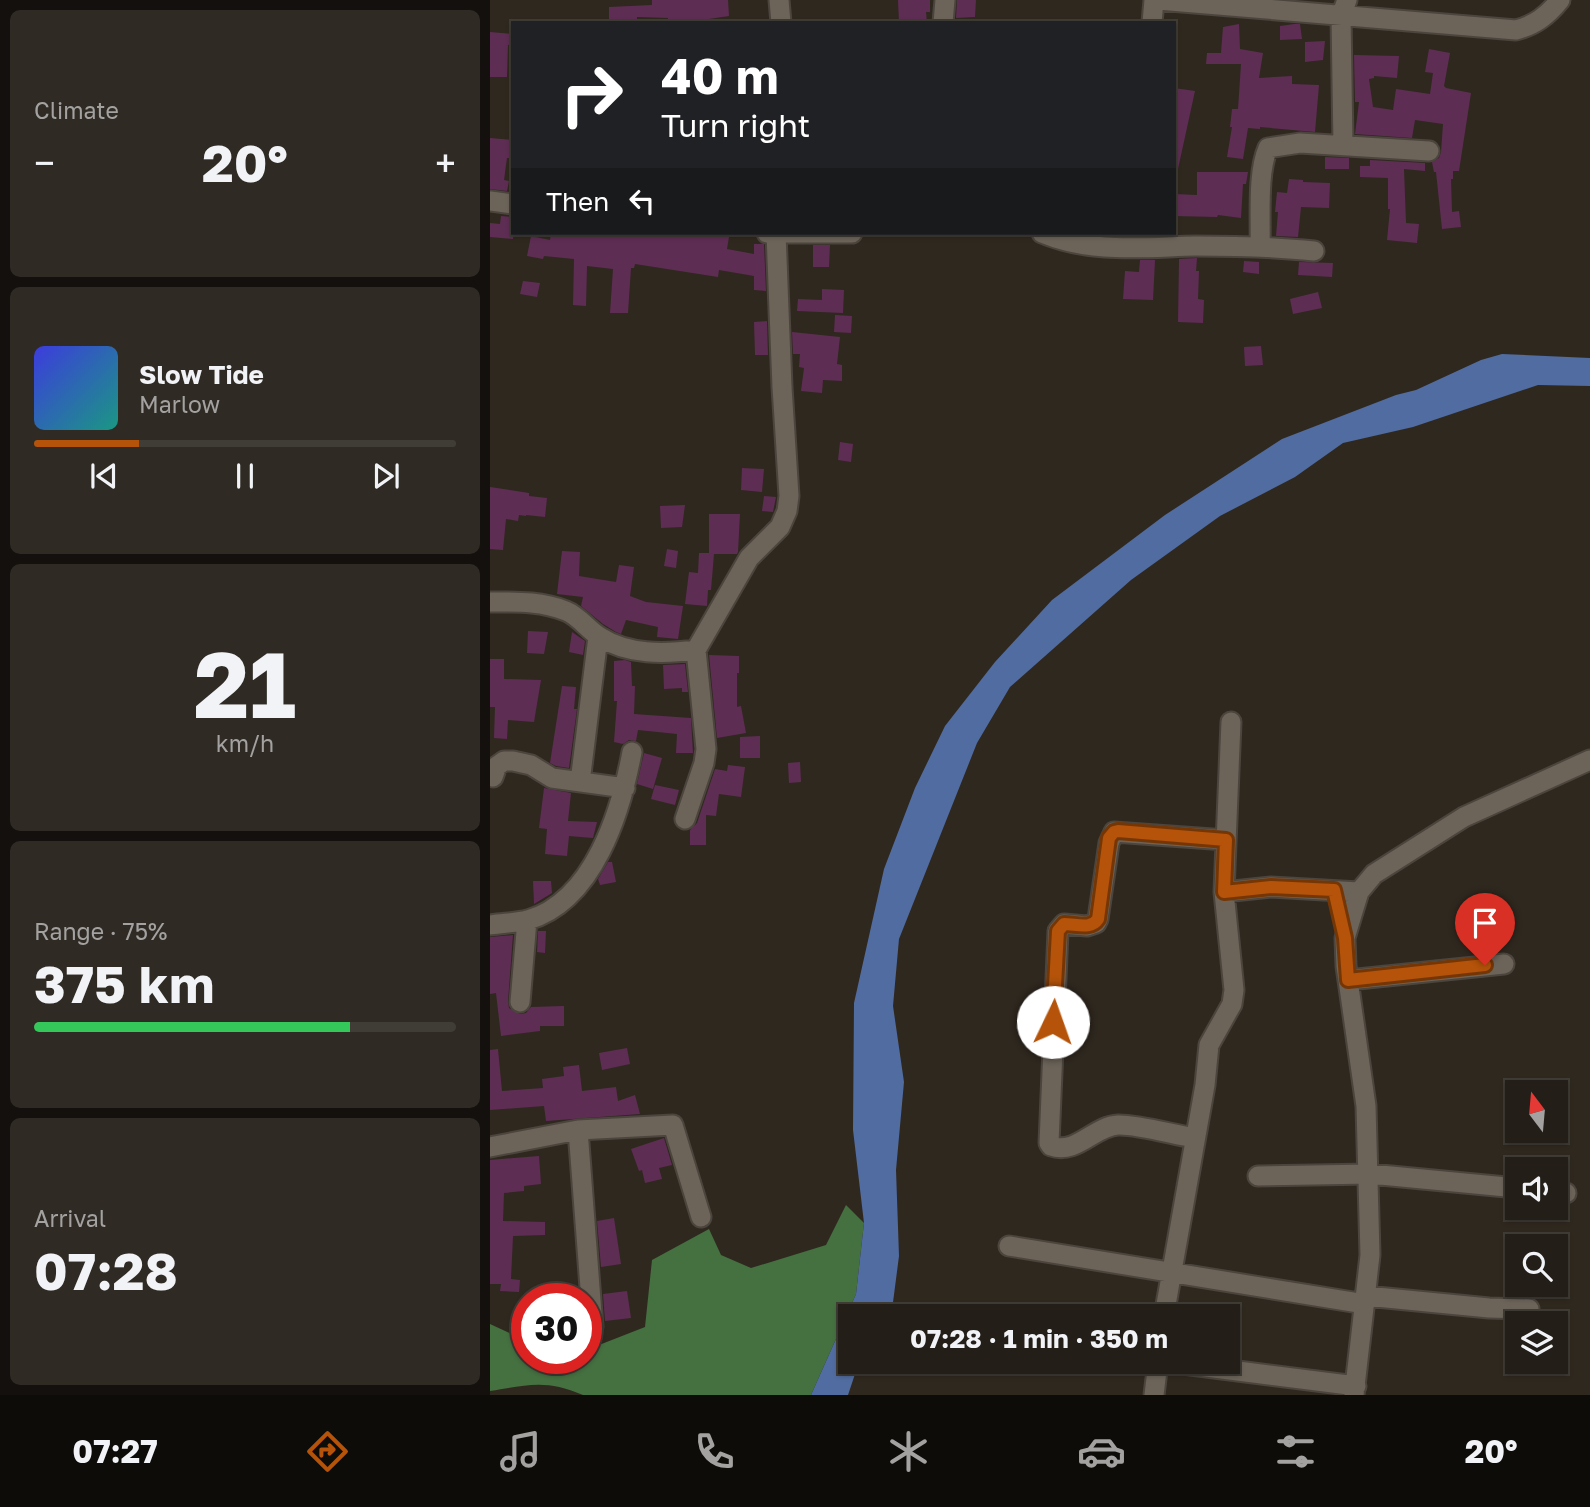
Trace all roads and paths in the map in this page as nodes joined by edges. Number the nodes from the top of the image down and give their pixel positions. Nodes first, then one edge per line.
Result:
1 (779, 0) edge
2 (945, 0) edge
3 (1156, 0) edge
4 (1560, 0) edge
5 (1344, 8) edge
6 (781, 21) edge
7 (943, 21) edge
8 (1152, 21) edge
9 (1343, 145) junction
10 (1429, 151) dead end
11 (490, 201) edge
12 (511, 204) edge
13 (773, 235) edge
14 (1048, 235) edge
15 (1260, 246) junction
16 (1314, 251) dead end
17 (490, 602) edge
18 (598, 637) junction
19 (696, 650) junction
20 (1231, 722) dead end
21 (632, 752) dead end
22 (1590, 760) edge
23 (493, 777) dead end
24 (580, 782) junction
25 (625, 789) junction
26 (685, 818) dead end
27 (1226, 840) junction
28 (1334, 890) junction
29 (1224, 892) junction
30 (1359, 892) junction
31 (527, 920) junction
32 (490, 925) edge
33 (1345, 938) junction
34 (1504, 964) dead end
35 (1348, 980) junction
36 (520, 1002) dead end
37 (578, 1130) junction
38 (1195, 1138) junction
39 (490, 1147) edge
40 (1370, 1174) junction
41 (1258, 1176) dead end
42 (1505, 1187) edge
43 (701, 1217) dead end
44 (1009, 1246) dead end
45 (1170, 1272) junction
46 (590, 1283) edge
47 (1365, 1300) junction
48 (1166, 1304) edge
49 (1529, 1309) dead end
50 (1240, 1373) edge
51 (1157, 1374) edge
52 (1355, 1390) edge
53 (1154, 1395) edge

1 - 6 street
2 - 7 street
3 - 5 street
3 - 8 street
4 - 5 street
5 - 9 street
9 - 10 street
9 - 15 street
11 - 12 street
13 - 19 street
14 - 15 street
15 - 16 street
17 - 18 street
18 - 19 street
18 - 24 street
19 - 26 street
20 - 27 street
21 - 25 street
22 - 30 street
23 - 24 street
24 - 25 street
25 - 31 street
27 - 29 street
27 - 38 street
28 - 29 street
28 - 30 street
28 - 33 street
29 - 38 street
30 - 33 street
31 - 32 street
31 - 36 street
33 - 35 street
34 - 35 street
35 - 40 street
37 - 39 street
37 - 43 street
37 - 46 street
38 - 45 street
40 - 41 street
40 - 42 street
40 - 47 street
44 - 45 street
45 - 47 street
45 - 48 street
47 - 49 street
47 - 52 street
50 - 52 street
51 - 53 street

